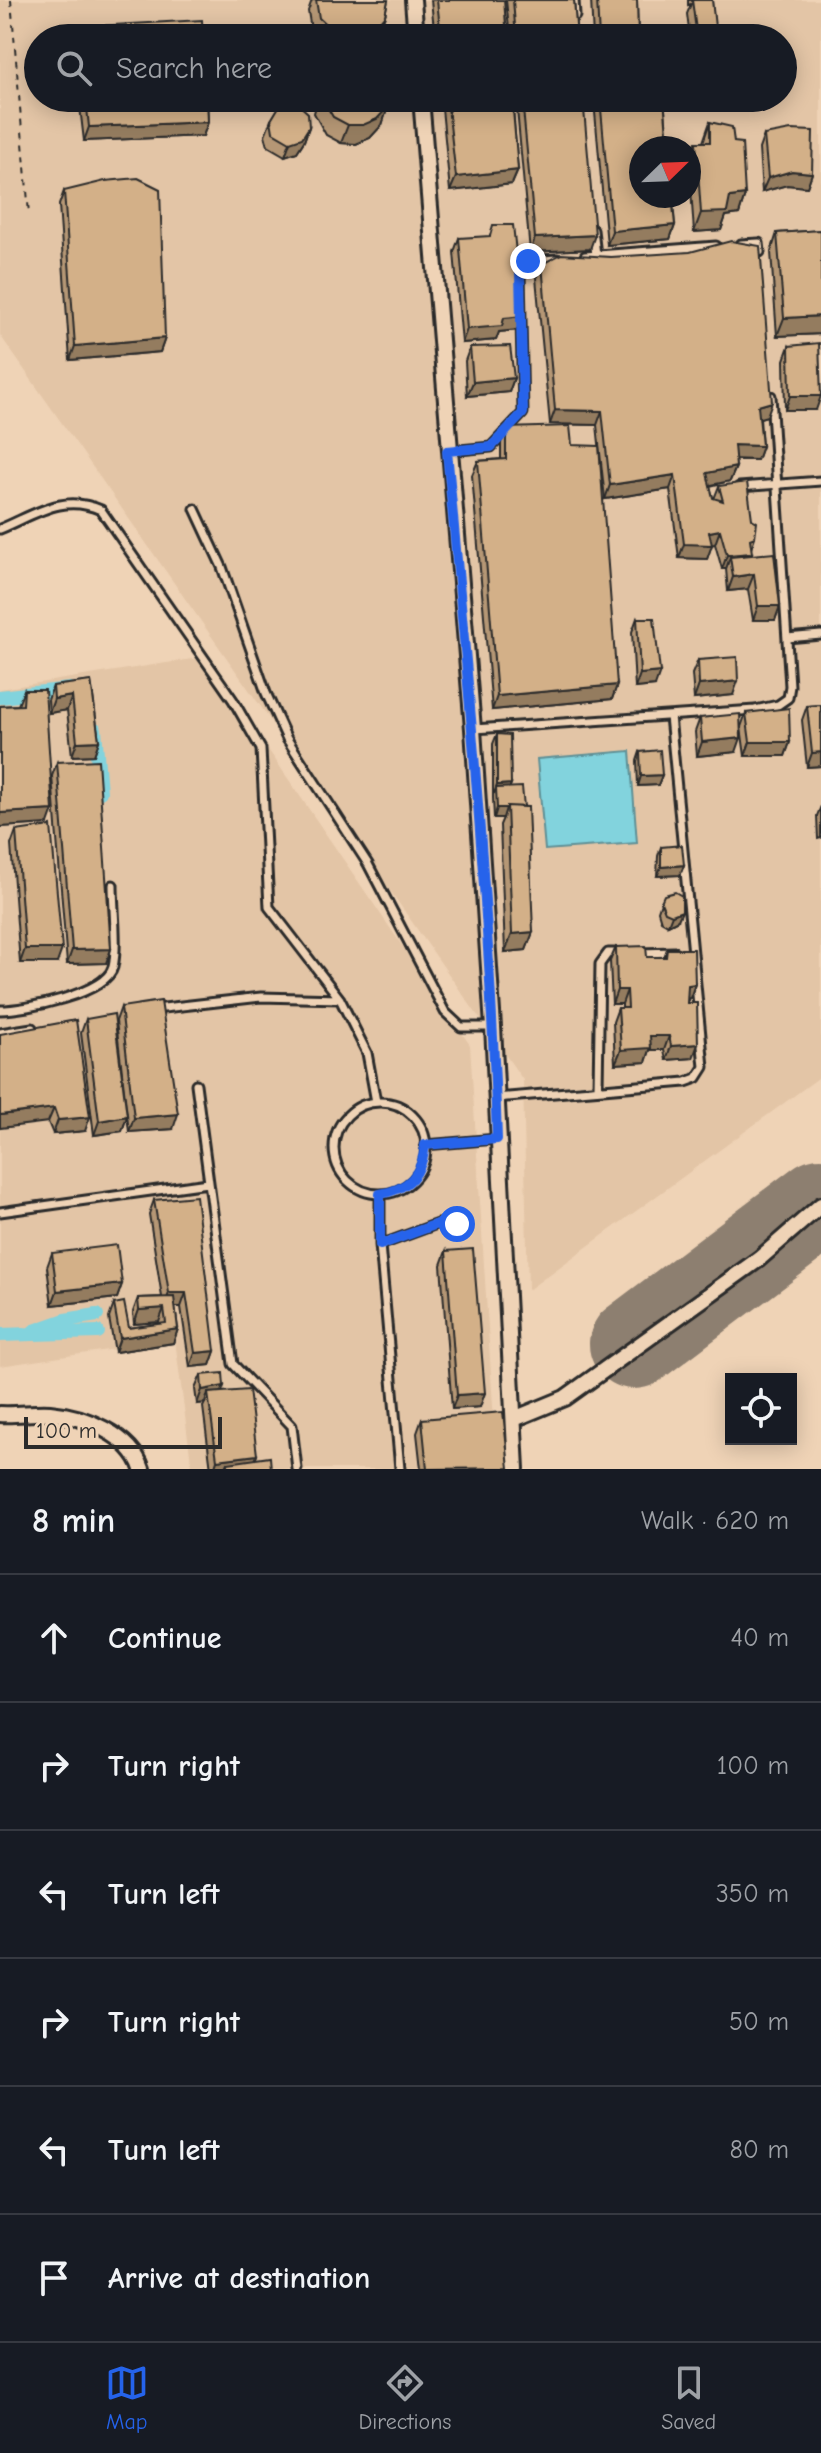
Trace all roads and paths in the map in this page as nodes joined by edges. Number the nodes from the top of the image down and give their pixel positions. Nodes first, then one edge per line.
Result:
1 (11, 0) edge
2 (413, 0) edge
3 (574, 0) edge
4 (415, 24) edge
5 (576, 24) edge
6 (422, 112) edge
7 (29, 214) dead end
8 (593, 224) edge
9 (596, 255) junction
10 (760, 258) edge
11 (770, 379) edge
12 (447, 451) junction
13 (821, 481) edge
14 (779, 485) junction
15 (735, 487) edge
16 (195, 509) dead end
17 (0, 529) edge
18 (821, 635) edge
19 (787, 638) junction
20 (670, 716) junction
21 (473, 729) junction
22 (113, 885) dead end
23 (693, 952) junction
24 (340, 999) junction
25 (0, 1010) edge
26 (139, 1011) edge
27 (42, 1026) edge
28 (493, 1027) junction
29 (0, 1033) edge
30 (196, 1084) dead end
31 (598, 1089) junction
32 (495, 1098) junction
33 (376, 1102) junction
34 (497, 1139) junction
35 (425, 1145) junction
36 (208, 1183) junction
37 (380, 1194) junction
38 (821, 1205) edge
39 (0, 1212) edge
40 (457, 1224) dead end
41 (380, 1245) junction
42 (0, 1414) edge
43 (514, 1419) junction
44 (142, 1469) edge
45 (297, 1469) edge
46 (400, 1469) edge
47 (516, 1469) edge

1 - 7 path
2 - 4 street
3 - 5 lane
6 - 12 street
8 - 9 lane
9 - 10 lane
9 - 12 lane
11 - 14 lane
12 - 21 street
13 - 14 lane
14 - 15 lane
14 - 19 lane
16 - 28 lane
17 - 24 lane
18 - 19 lane
19 - 20 lane
20 - 21 lane
20 - 23 lane
21 - 28 street
22 - 25 lane
23 - 31 lane
23 - 31 lane
24 - 26 lane
24 - 33 lane
27 - 29 lane
28 - 32 street
30 - 36 lane
31 - 32 lane
32 - 34 street
33 - 35 lane
33 - 37 lane
34 - 35 lane
34 - 43 street
35 - 37 lane
36 - 39 lane
36 - 45 lane
37 - 41 lane
38 - 43 street
40 - 41 lane
41 - 46 lane
42 - 44 street
43 - 47 street

